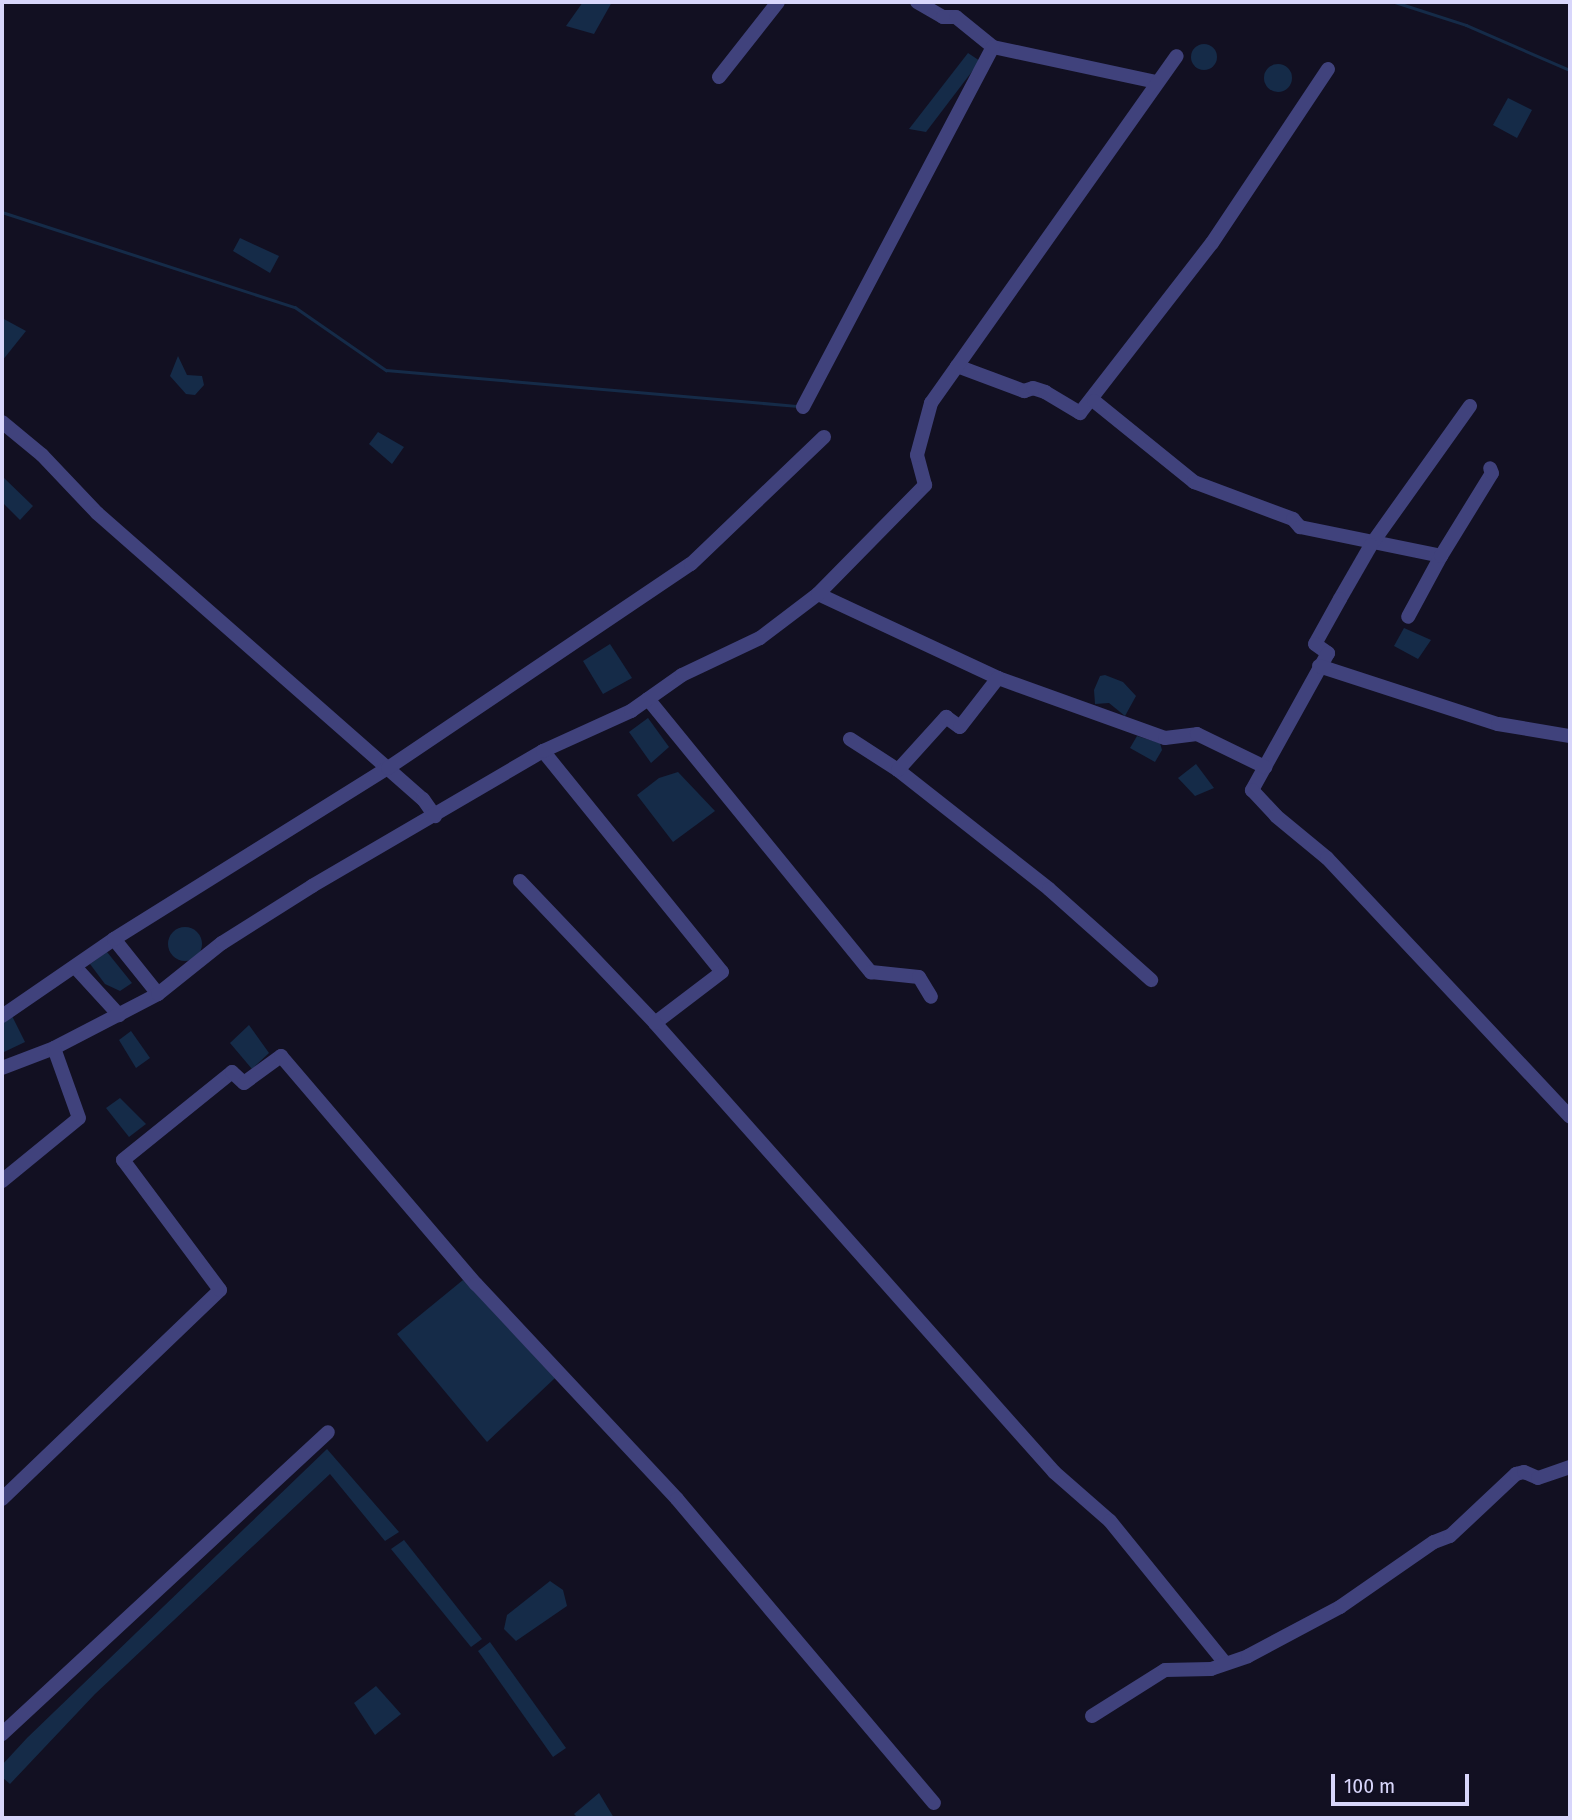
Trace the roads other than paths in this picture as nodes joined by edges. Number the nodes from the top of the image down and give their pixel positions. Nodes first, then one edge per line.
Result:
1 (778, 2) edge
2 (917, 2) edge
3 (993, 47) junction
4 (1177, 55) dead end
5 (1328, 69) dead end
6 (719, 77) dead end
7 (1156, 82) junction
8 (957, 366) junction
9 (1094, 401) junction
10 (1469, 406) dead end
11 (803, 407) dead end
12 (2, 422) edge
13 (824, 437) dead end
14 (1490, 468) dead end
15 (1371, 545) junction
16 (1441, 556) junction
17 (818, 594) junction
18 (1408, 617) dead end
19 (1319, 666) junction
20 (998, 678) junction
21 (648, 699) junction
22 (1570, 736) edge
23 (850, 739) dead end
24 (543, 751) junction
25 (1265, 767) junction
26 (388, 768) junction
27 (898, 770) junction
28 (435, 816) junction
29 (520, 881) dead end
30 (114, 939) junction
31 (76, 968) junction
32 (1151, 980) dead end
33 (158, 994) junction
34 (931, 997) dead end
35 (120, 1015) junction
36 (2, 1016) edge
37 (655, 1023) junction
38 (54, 1048) junction
39 (2, 1068) edge
40 (1570, 1117) edge
41 (2, 1181) edge
42 (328, 1432) dead end
43 (1570, 1466) edge
44 (2, 1499) edge
45 (1225, 1663) junction
46 (1092, 1716) dead end
47 (2, 1734) edge
48 (934, 1803) dead end

1 - 6 street
2 - 3 street
3 - 7 street
3 - 11 street
4 - 7 street
5 - 9 street
7 - 8 street
8 - 9 street
8 - 17 street
9 - 15 street
10 - 15 street
12 - 26 street
13 - 26 street
14 - 16 street
15 - 16 street
15 - 19 street
16 - 18 street
17 - 20 street
17 - 21 street
19 - 22 street
19 - 25 street
20 - 25 street
20 - 27 street
21 - 24 street
21 - 34 street
23 - 27 street
24 - 28 street
24 - 37 street
25 - 40 street
26 - 28 street
26 - 30 street
27 - 32 street
28 - 33 street
29 - 37 street
30 - 31 street
30 - 33 street
31 - 35 street
31 - 36 street
33 - 35 street
35 - 38 street
37 - 45 street
38 - 39 street
38 - 41 street
42 - 47 street
43 - 45 street
44 - 48 street
45 - 46 street

